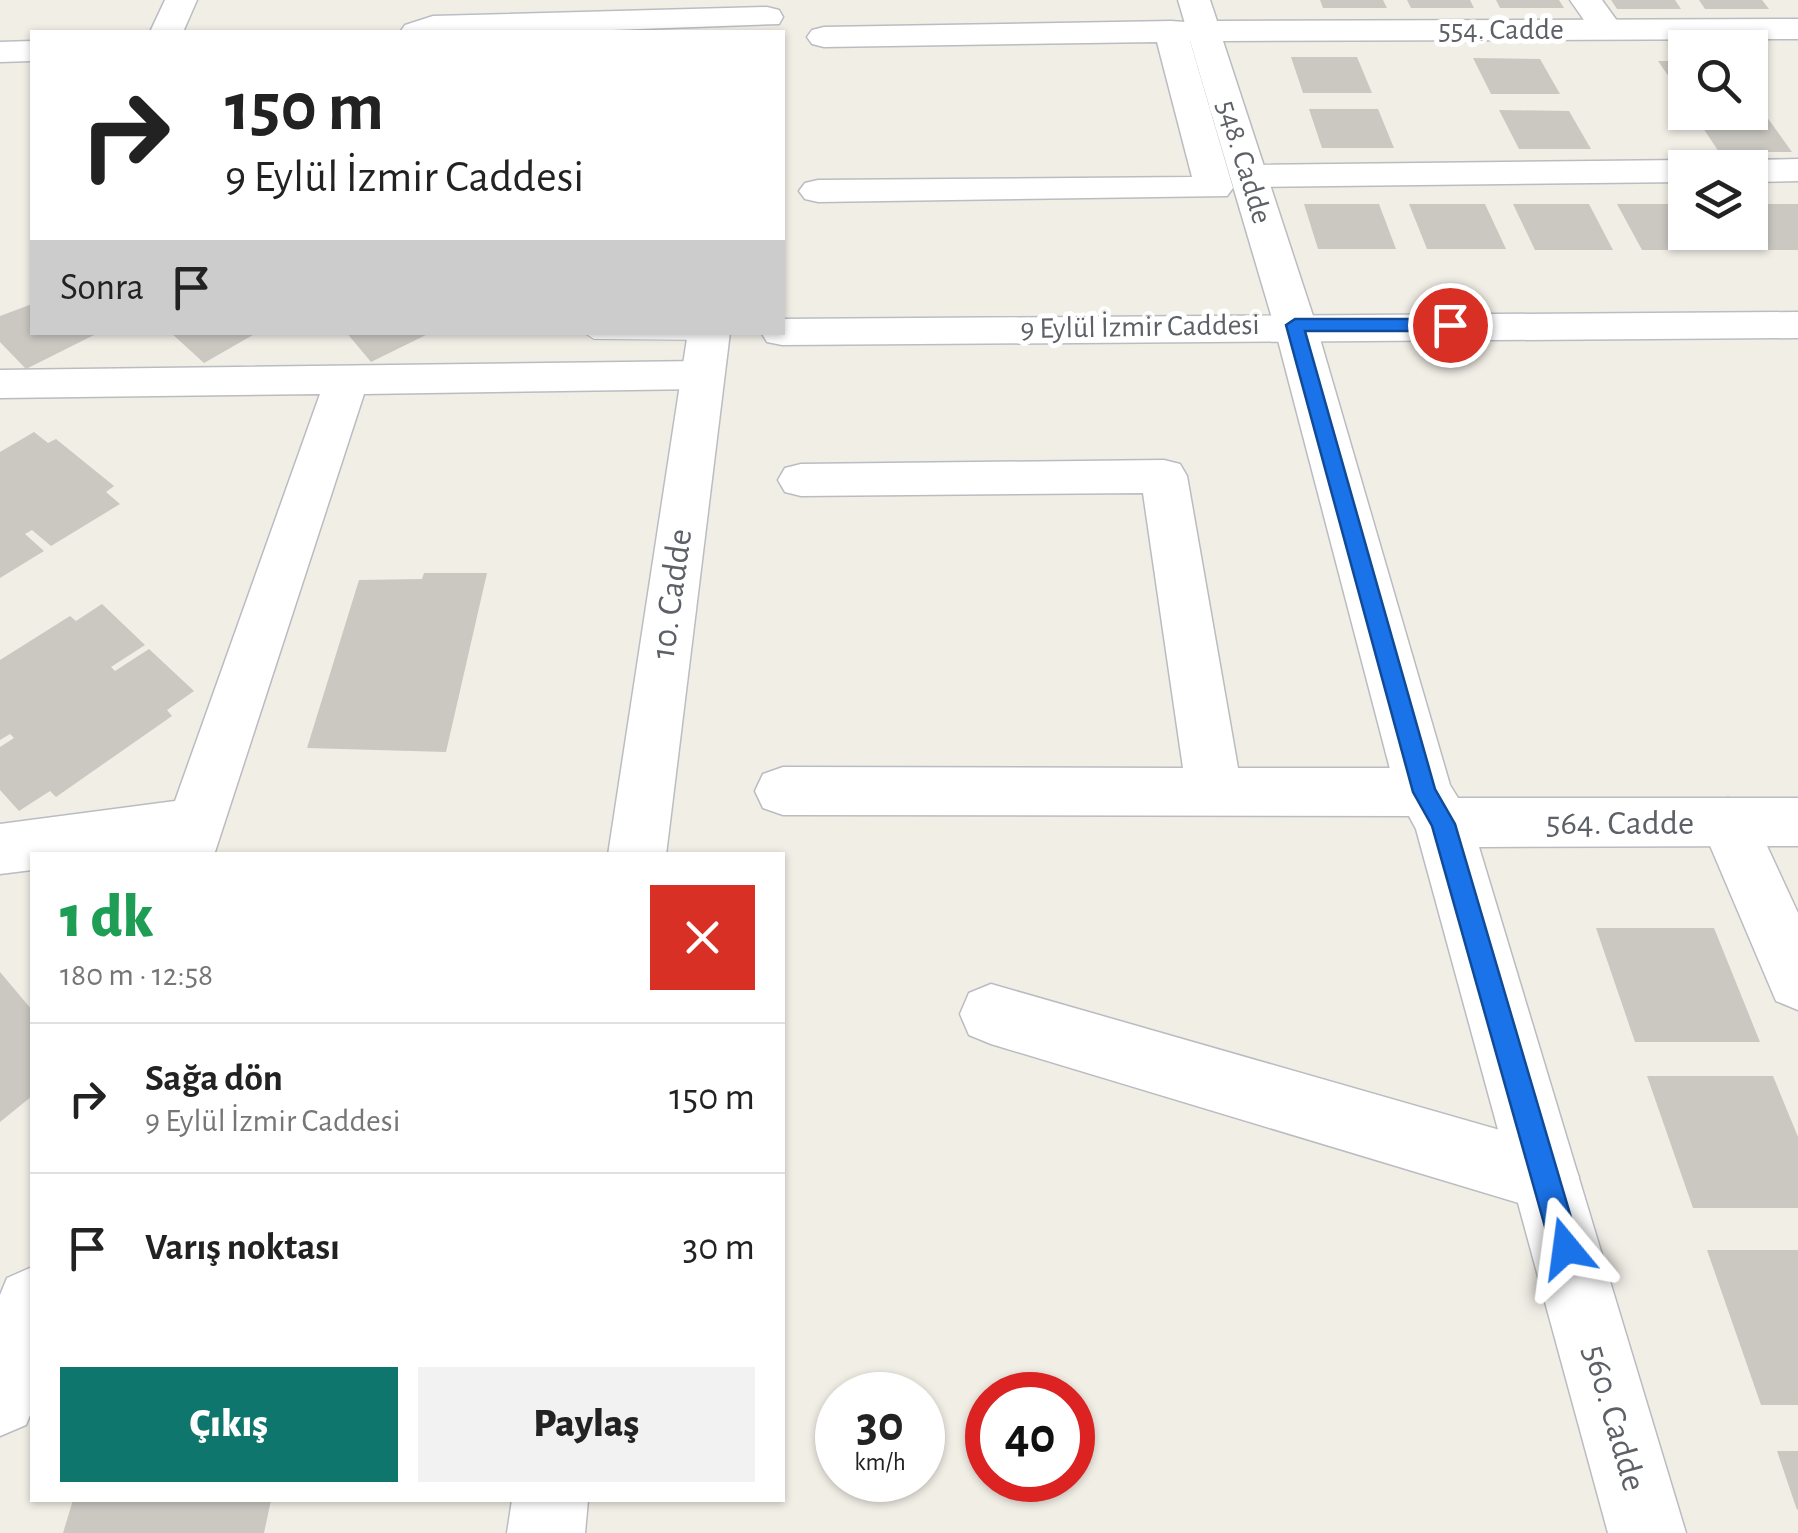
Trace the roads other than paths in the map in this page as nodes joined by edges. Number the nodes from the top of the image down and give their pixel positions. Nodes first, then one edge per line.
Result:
1 (181, 0) edge
2 (510, 0) edge
3 (1586, 0) edge
4 (767, 16) edge
5 (721, 17) edge
6 (1189, 21) edge
7 (425, 29) edge
8 (1798, 29) edge
9 (168, 30) edge
10 (1608, 30) junction
11 (824, 37) dead end
12 (30, 51) edge
13 (0, 52) edge
14 (1798, 170) edge
15 (1668, 171) edge
16 (1768, 171) edge
17 (1249, 176) junction
18 (818, 191) dead end
19 (1295, 325) junction
20 (1798, 325) edge
21 (785, 332) edge
22 (616, 335) edge
23 (740, 335) edge
24 (706, 347) edge
25 (347, 380) junction
26 (0, 384) edge
27 (801, 480) dead end
28 (784, 790) dead end
29 (1214, 791) junction
30 (1434, 808) junction
31 (1728, 822) junction
32 (1798, 822) edge
33 (191, 839) edge
34 (0, 849) edge
35 (636, 852) edge
36 (1798, 981) edge
37 (991, 1014) dead end
38 (1545, 1177) junction
39 (30, 1309) edge
40 (0, 1398) edge
41 (550, 1502) edge
42 (546, 1533) edge
43 (1648, 1533) edge

1 - 9 street
2 - 7 street
3 - 10 street
4 - 5 street
5 - 7 street
6 - 10 street, 554. Cadde
6 - 11 street, 554. Cadde
6 - 17 street, 548. Cadde
6 - 18 street
8 - 10 street, 554. Cadde
12 - 13 street
14 - 16 street
15 - 17 street
17 - 19 street, 548. Cadde
19 - 20 street, 9 Eylül İzmir Caddesi
19 - 21 street, 9 Eylül İzmir Caddesi
19 - 30 street, 560. Cadde
22 - 24 lane
23 - 24 street
24 - 25 street
24 - 35 street, 10. Cadde
25 - 26 street
25 - 33 street
27 - 29 street
28 - 29 street, 564. Cadde
29 - 30 street, 564. Cadde
30 - 31 street, 564. Cadde
30 - 38 street, 560. Cadde
31 - 32 street, 564. Cadde
31 - 36 street
33 - 34 street
37 - 38 street
38 - 43 street, 560. Cadde
39 - 40 street
41 - 42 street

